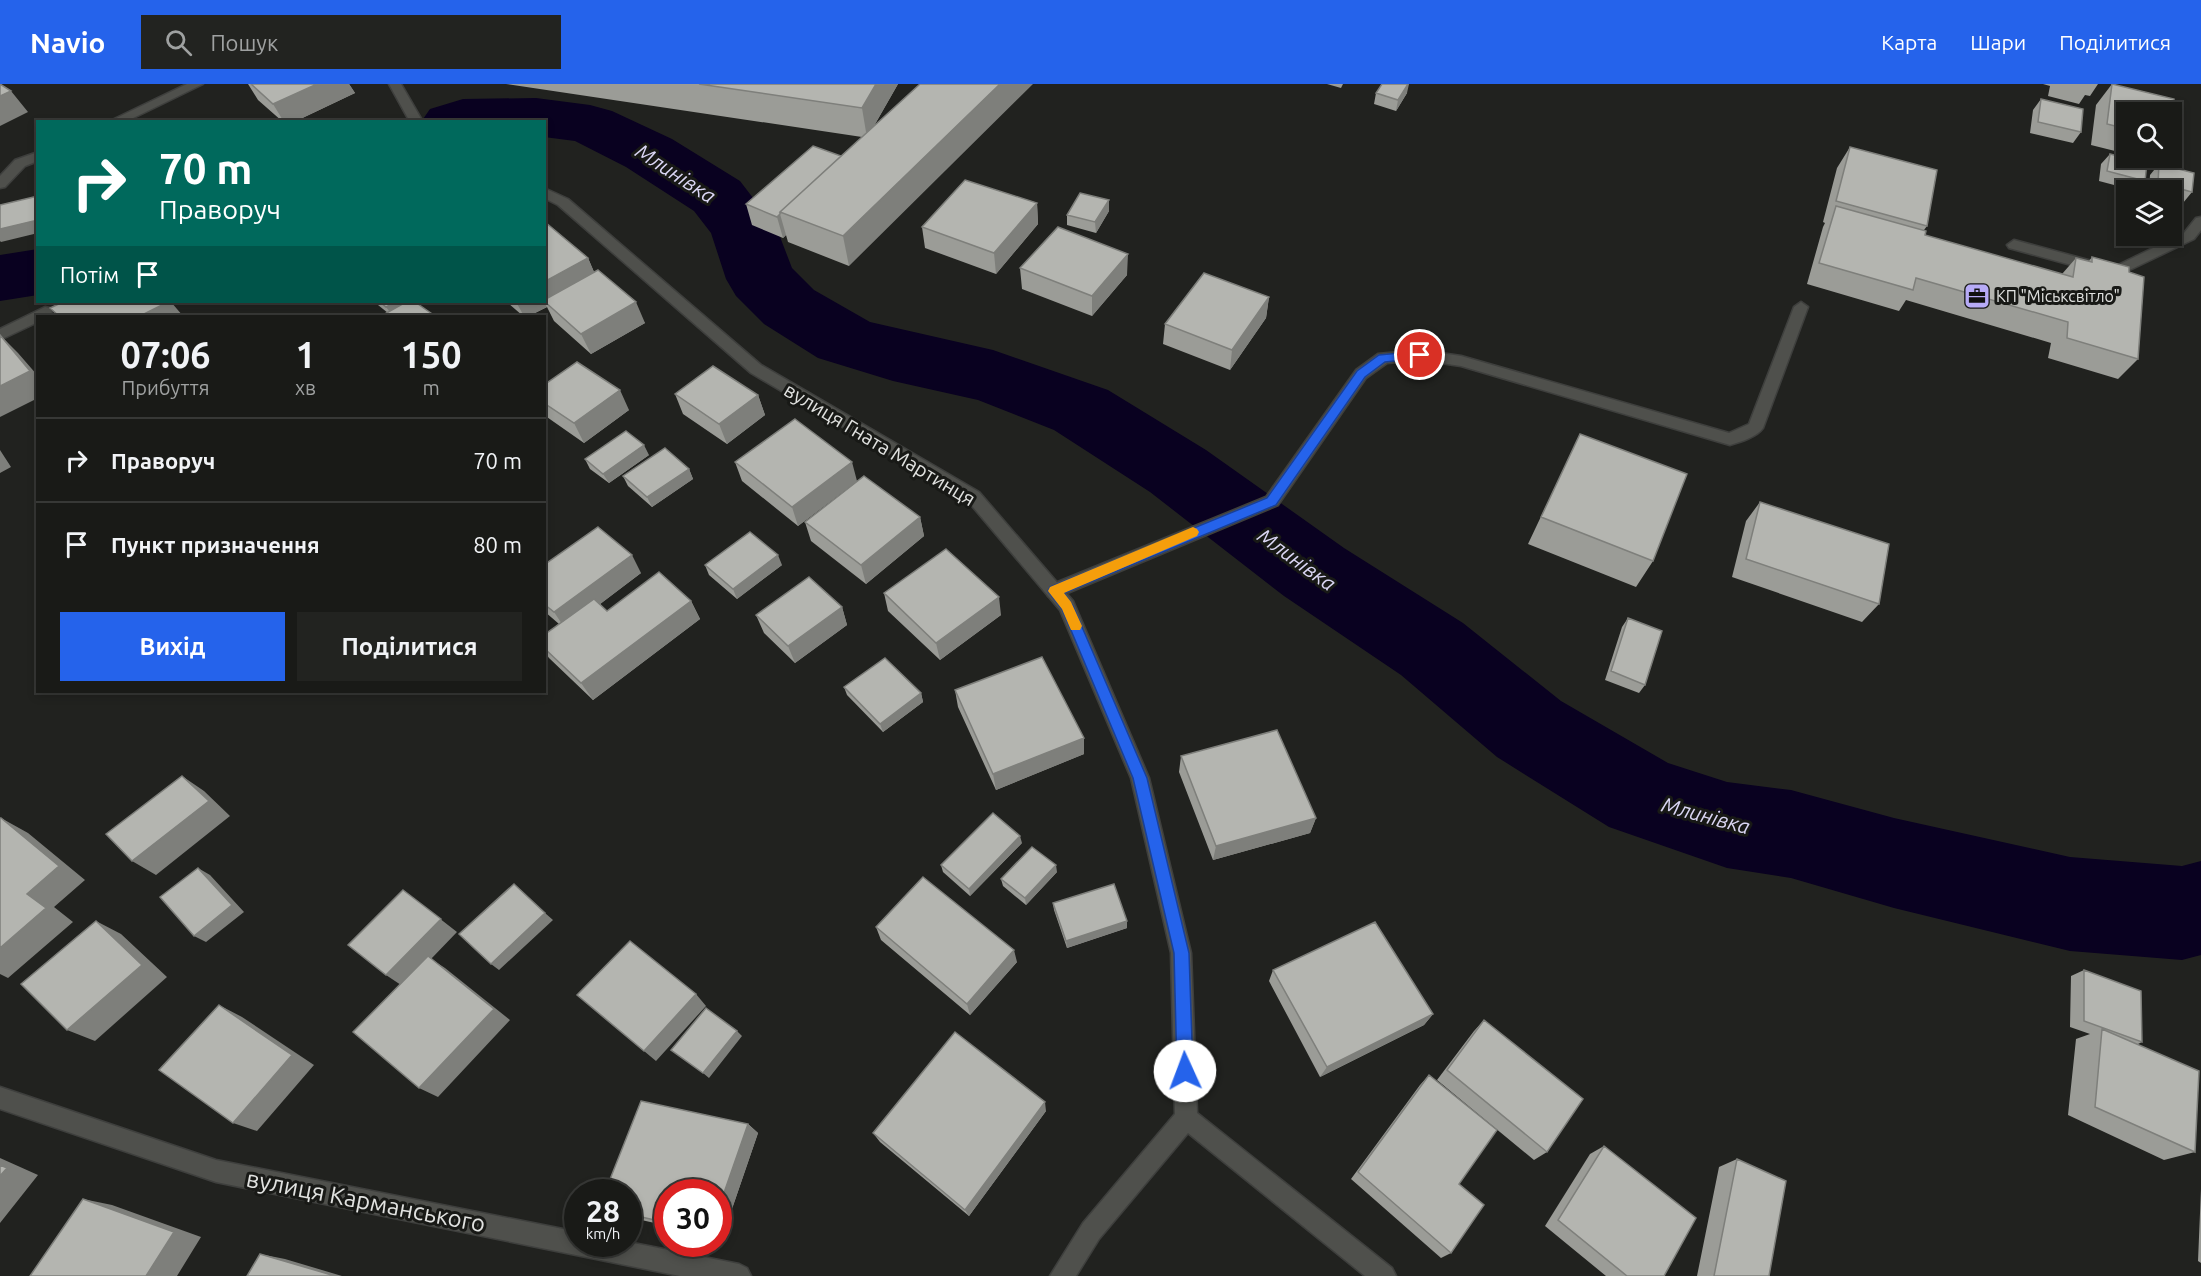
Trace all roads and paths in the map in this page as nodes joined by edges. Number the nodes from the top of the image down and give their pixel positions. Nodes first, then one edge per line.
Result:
1 (197, 84) edge
2 (395, 84) edge
3 (118, 120) edge
4 (416, 120) edge
5 (36, 157) edge
6 (0, 184) edge
7 (546, 193) edge
8 (2201, 221) edge
9 (2014, 245) dead end
10 (1801, 307) dead end
11 (45, 312) dead end
12 (39, 315) edge
13 (36, 317) edge
14 (0, 335) edge
15 (1054, 591) junction
16 (0, 1098) edge
17 (1186, 1118) junction
18 (739, 1276) edge
19 (1062, 1276) edge
20 (1384, 1276) edge

1 - 3 street
2 - 4 street
5 - 6 street
7 - 15 street, вулиця Гната Мартинця
8 - 9 street
10 - 15 street
11 - 12 street
13 - 14 street
15 - 17 street, вулиця Гната Мартинця
16 - 18 street, вулиця Карманського
17 - 19 street
17 - 20 street

